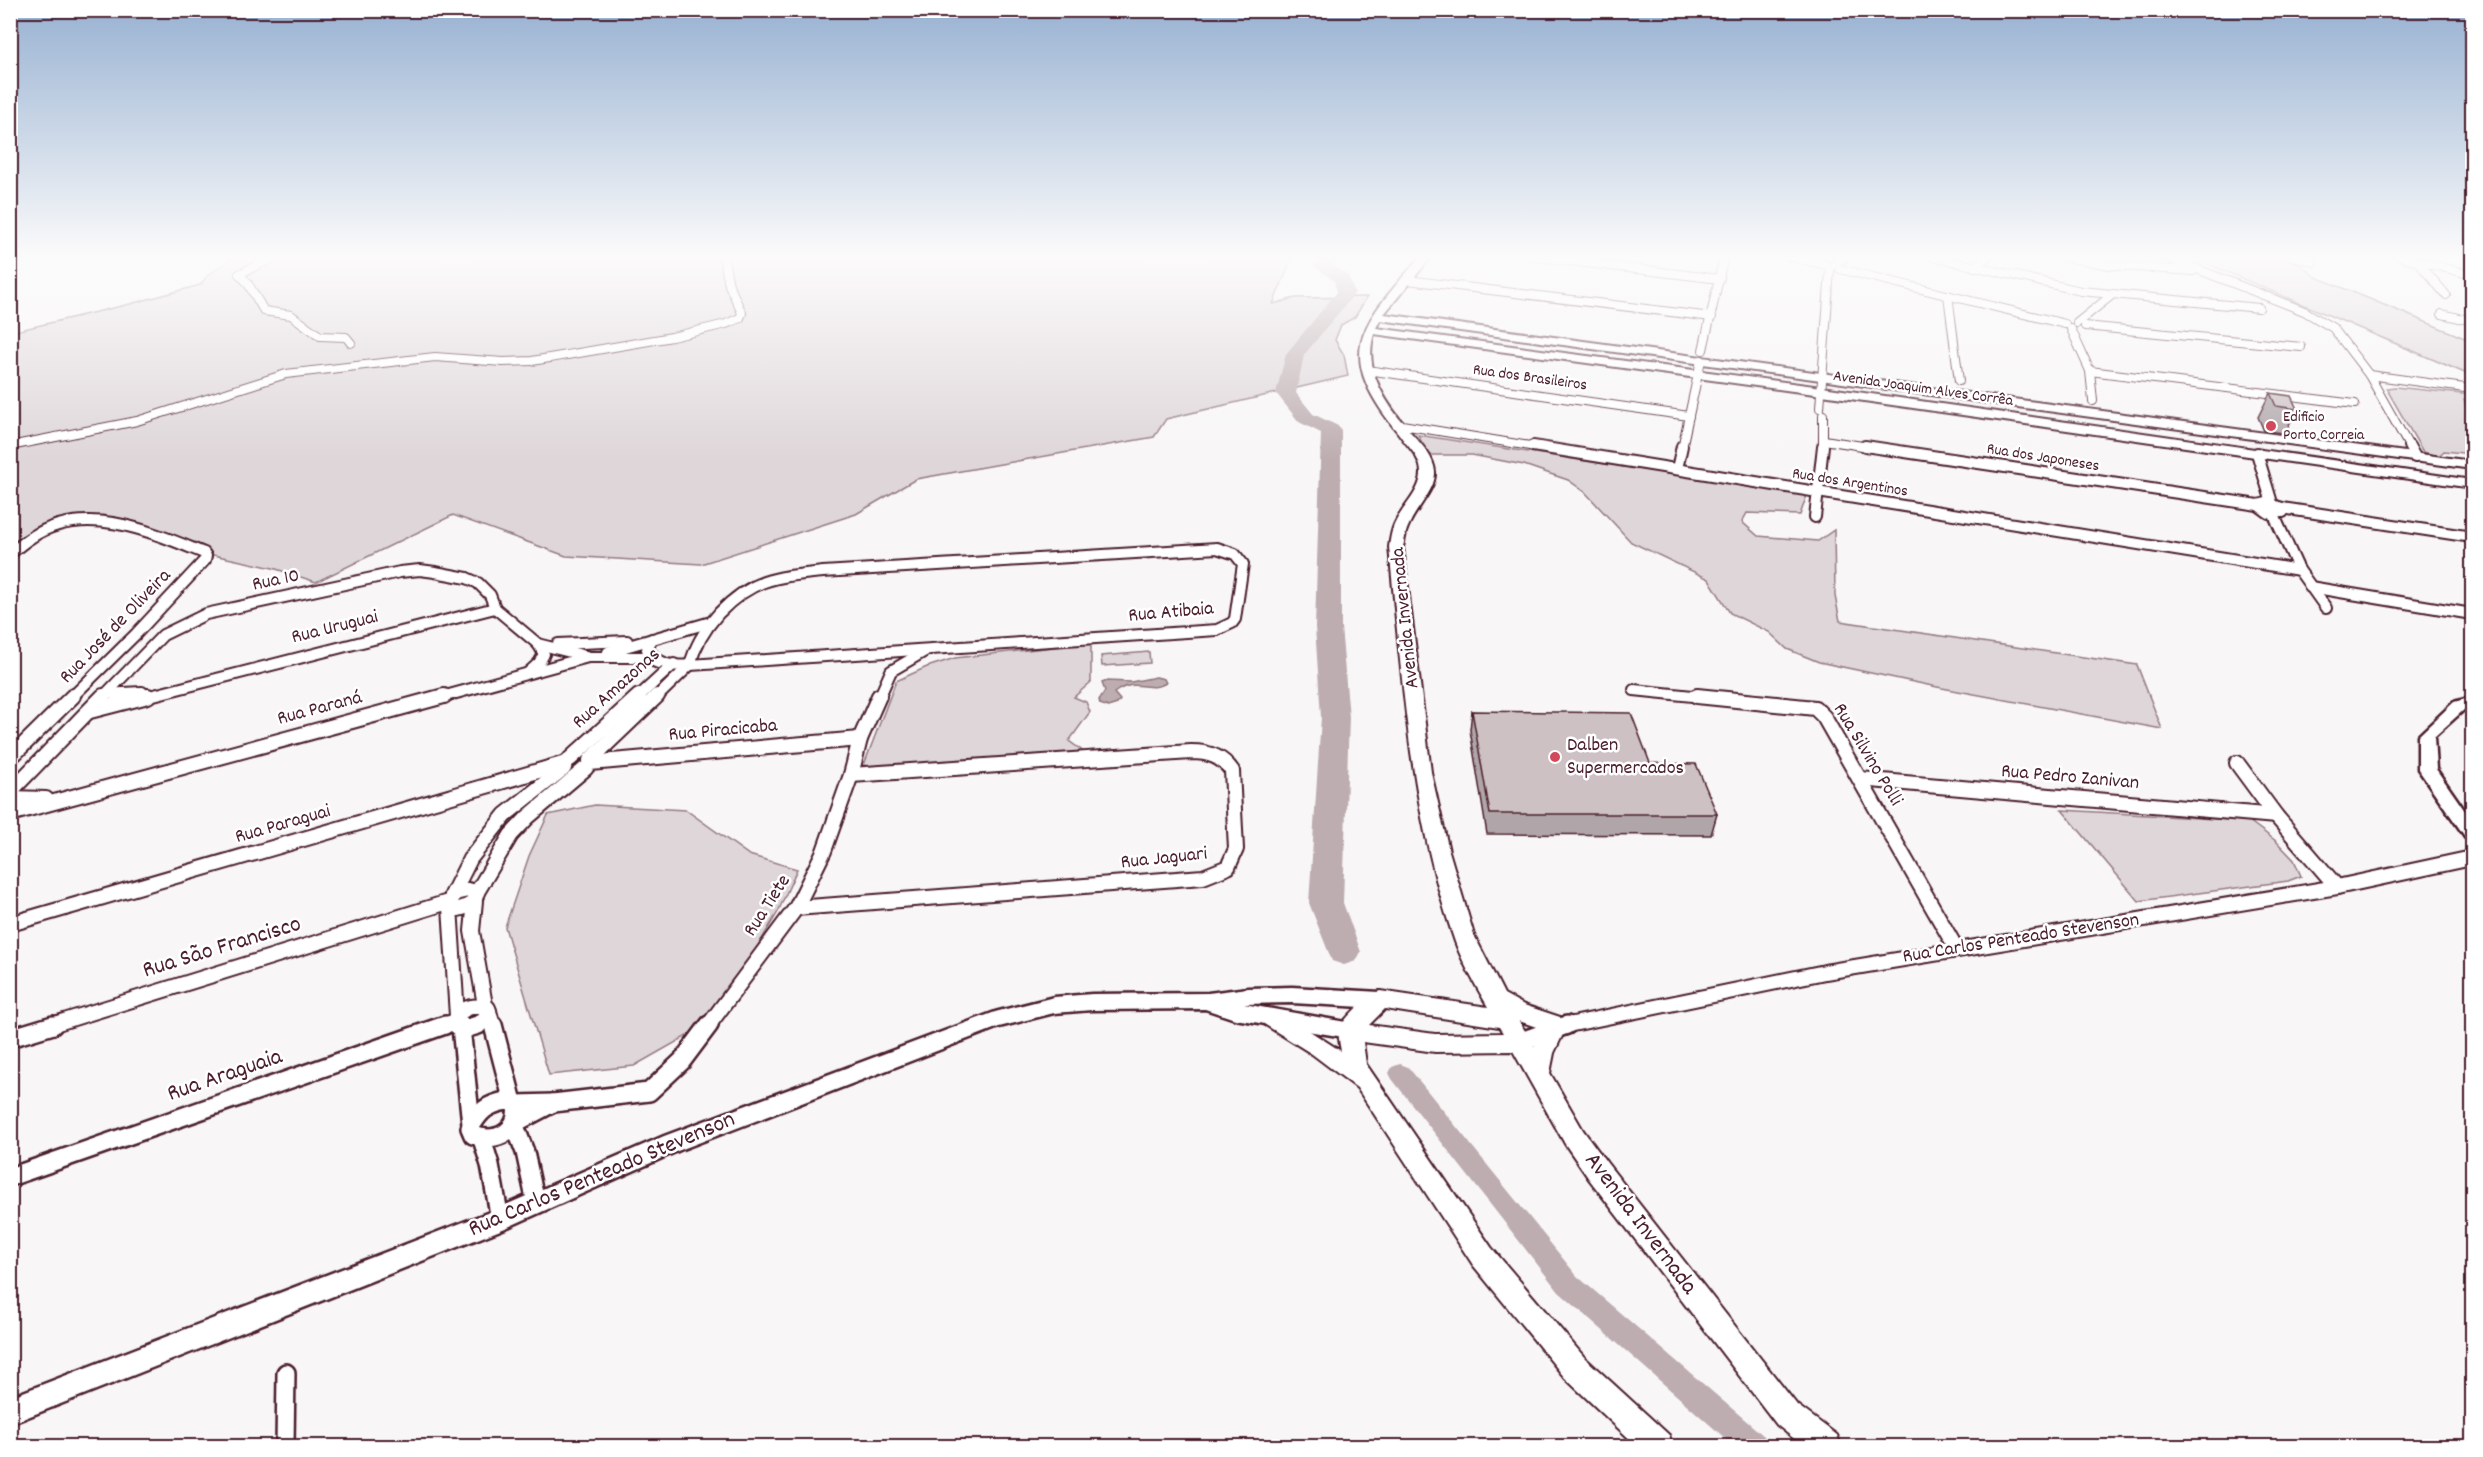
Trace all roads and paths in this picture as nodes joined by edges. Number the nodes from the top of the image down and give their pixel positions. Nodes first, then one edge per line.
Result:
1 (303, 324) edge
2 (726, 324) edge
3 (1372, 324) edge
4 (1444, 324) edge
5 (1710, 324) edge
6 (1827, 324) edge
7 (1952, 324) edge
8 (2066, 324) edge
9 (2076, 324) edge
10 (2327, 324) edge
11 (2074, 326) junction
12 (1369, 330) junction
13 (351, 343) dead end
14 (2301, 347) dead end
15 (1702, 355) junction
16 (343, 358) dead end
17 (336, 369) junction
18 (1367, 370) junction
19 (2090, 371) junction
20 (1699, 374) junction
21 (1822, 375) junction
22 (2369, 375) junction
23 (1959, 381) dead end
24 (2472, 389) edge
25 (1822, 391) junction
26 (2093, 401) dead end
27 (2355, 404) dead end
28 (1689, 416) junction
29 (2114, 418) junction
30 (1396, 423) junction
31 (2109, 431) junction
32 (2239, 435) junction
33 (1824, 440) junction
34 (10, 446) edge
35 (2257, 453) junction
36 (2415, 457) junction
37 (2472, 465) edge
38 (1677, 470) junction
39 (2472, 484) edge
40 (1817, 493) junction
41 (2275, 508) junction
42 (1815, 517) dead end
43 (2472, 537) edge
44 (10, 554) edge
45 (2299, 570) junction
46 (780, 578) joint
47 (2310, 587) junction
48 (495, 608) junction
49 (2326, 608) dead end
50 (2472, 614) edge
51 (711, 622) junction
52 (652, 639) junction
53 (538, 644) junction
54 (934, 648) junction
55 (693, 652) junction
56 (590, 657) junction
57 (658, 663) junction
58 (690, 665) junction
59 (670, 667) junction
60 (528, 673) junction
61 (184, 687) junction
62 (1634, 690) dead end
63 (105, 694) junction
64 (2472, 702) edge
65 (88, 711) junction
66 (860, 739) junction
67 (10, 758) edge
68 (567, 763) junction
69 (2237, 763) dead end
70 (588, 764) junction
71 (851, 775) junction
72 (1860, 779) junction
73 (10, 792) edge
74 (10, 798) edge
75 (59, 799) junction
76 (10, 814) edge
77 (2276, 816) junction
78 (2472, 834) edge
79 (2472, 858) edge
80 (2337, 887) junction
81 (476, 896) junction
82 (450, 901) junction
83 (796, 908) junction
84 (10, 924) edge
85 (1957, 950) junction
86 (1484, 981) junction
87 (1380, 1000) junction
88 (1208, 1002) junction
89 (487, 1008) junction
90 (1451, 1011) junction
91 (1272, 1018) junction
92 (1508, 1020) junction
93 (458, 1021) junction
94 (1558, 1026) junction
95 (1350, 1030) junction
96 (10, 1038) edge
97 (1538, 1074) junction
98 (1365, 1084) junction
99 (515, 1103) junction
100 (553, 1103) junction
101 (471, 1124) junction
102 (516, 1124) junction
103 (482, 1139) junction
104 (10, 1177) edge
105 (536, 1203) junction
106 (500, 1219) junction
107 (286, 1373) dead end
108 (10, 1411) edge
109 (285, 1446) edge
110 (1658, 1446) edge
111 (1826, 1446) edge

1 - 13 street
2 - 17 street
3 - 12 main road, Avenida Invernada
4 - 15 main road, Avenida Joaquim Alves Corrêa
5 - 15 street
6 - 21 street
7 - 23 street
8 - 11 street
9 - 11 street
10 - 22 street
11 - 14 street
11 - 19 street
12 - 18 main road, Avenida Invernada
12 - 20 main road, Avenida Joaquim Alves Corrêa
15 - 20 street
15 - 21 main road, Avenida Joaquim Alves Corrêa
16 - 17 street
17 - 34 street
18 - 28 street, Rua dos Brasileiros
18 - 30 main road, Avenida Invernada
19 - 26 street
19 - 27 street
20 - 25 main road, Avenida Joaquim Alves Corrêa
20 - 28 street
21 - 25 street
21 - 29 main road, Avenida Joaquim Alves Corrêa
22 - 24 street
22 - 36 street
25 - 31 main road, Avenida Joaquim Alves Corrêa
25 - 33 street
28 - 38 street
29 - 31 main road
29 - 32 main road, Avenida Joaquim Alves Corrêa
30 - 38 street, Rua dos Argentinos
30 - 86 main road, Avenida Invernada
31 - 35 main road, Avenida Joaquim Alves Corrêa
32 - 35 main road
32 - 36 main road, Avenida Joaquim Alves Corrêa
33 - 40 street
33 - 41 street, Rua dos Japoneses
35 - 39 main road, Avenida Joaquim Alves Corrêa
35 - 41 street
36 - 37 main road, Avenida Joaquim Alves Corrêa
38 - 40 street, Rua dos Argentinos
40 - 42 street
40 - 45 street, Rua dos Argentinos
41 - 43 street
41 - 45 street
44 - 67 street, Rua José de Oliveira
45 - 47 street
46 - 51 street, Rua Amazonas
46 - 54 street, Rua Atibaia
47 - 49 street
47 - 50 street
48 - 53 street, Rua 10
48 - 61 street, Rua Uruguai
48 - 63 street, Rua 10
51 - 52 street, Rua Paraná
51 - 55 street, Rua Amazonas
52 - 53 street
52 - 56 street, Rua Paraná
52 - 57 street
53 - 56 street
53 - 60 street
54 - 58 street, Rua Atibaia
54 - 66 street, Rua Tiete
55 - 58 street, Rua Amazonas
55 - 59 street, Rua Amazonas
56 - 57 street, Rua Paraná
56 - 60 street, Rua Paraná
57 - 59 street, Rua Paraná
58 - 59 street, Rua Atibaia
58 - 70 street, Rua Amazonas
59 - 68 street, Rua Amazonas
60 - 75 street, Rua Paraná
61 - 63 street, Rua Uruguai
61 - 65 street, Rua Uruguai
62 - 72 street, Rua Silvino Polli
63 - 65 street
64 - 78 street
65 - 73 street
66 - 70 street, Rua Piracicaba
66 - 71 street, Rua Tiete
68 - 70 street
68 - 82 street, Rua Amazonas
68 - 84 street, Rua Paraguai
69 - 77 street
70 - 81 street, Rua Amazonas
71 - 83 street, Rua Tiete
71 - 83 street, Rua Jaguari
72 - 77 street, Rua Pedro Zanivan
72 - 85 street, Rua Silvino Polli
74 - 75 street, Rua Paraná
75 - 76 street, Rua Paraná
77 - 80 street
79 - 80 street, Rua Carlos Penteado Stevenson
80 - 85 street, Rua Carlos Penteado Stevenson
81 - 82 street, Rua São Francisco
81 - 89 street, Rua Amazonas
82 - 93 street
82 - 96 street, Rua São Francisco
83 - 100 street, Rua Tiete
85 - 94 street, Rua Carlos Penteado Stevenson
86 - 90 main road
86 - 92 main road, Avenida Invernada
87 - 88 street, Rua Carlos Penteado Stevenson
87 - 90 main road, Rua Carlos Penteado Stevenson
87 - 95 main road
88 - 91 street, Rua Carlos Penteado Stevenson
88 - 105 street, Rua Carlos Penteado Stevenson
89 - 93 street, Rua Araguaia
89 - 99 street, Rua Amazonas
90 - 92 main road, Rua Carlos Penteado Stevenson
91 - 95 street, Rua Carlos Penteado Stevenson
91 - 98 main road
92 - 94 street, Rua Carlos Penteado Stevenson
92 - 94 main road
92 - 95 main road, Rua Carlos Penteado Stevenson
92 - 97 main road, Avenida Invernada
93 - 101 street
93 - 104 street, Rua Araguaia
94 - 97 main road
95 - 98 main road
97 - 111 main road, Avenida Invernada
98 - 110 main road
99 - 100 street, Rua Tiete
99 - 101 street
99 - 102 street
100 - 102 street, Rua Tiete
101 - 103 street
102 - 103 street
102 - 105 street
103 - 106 street
105 - 106 street, Rua Carlos Penteado Stevenson
106 - 108 street, Rua Carlos Penteado Stevenson
107 - 109 street

